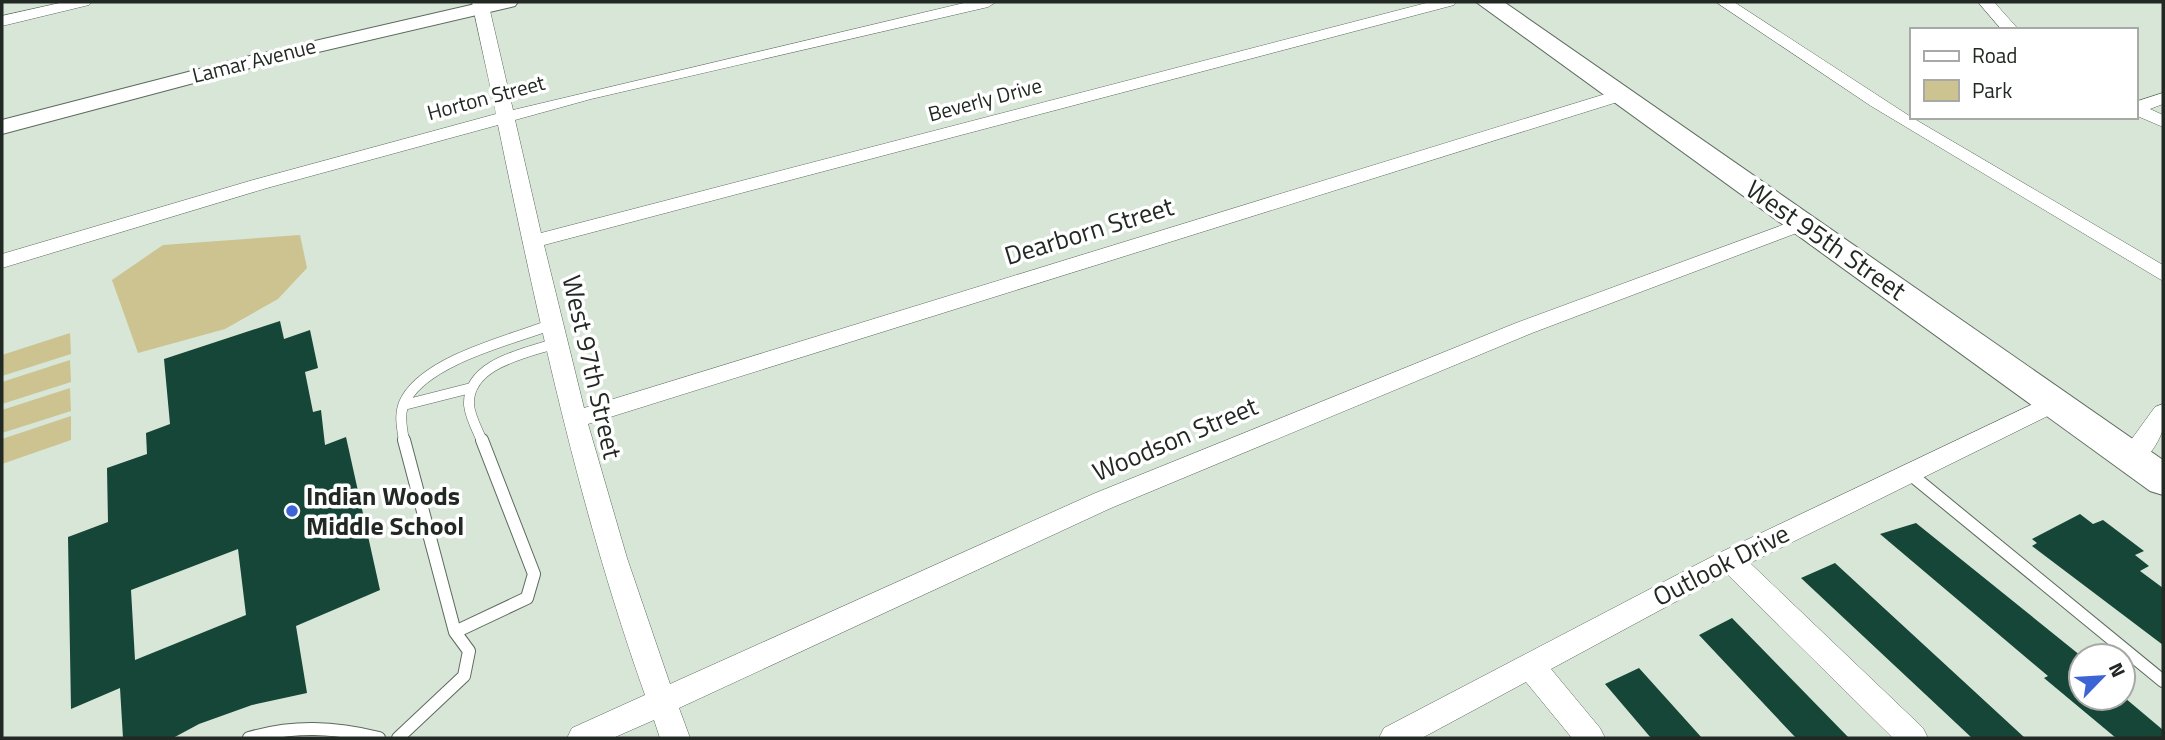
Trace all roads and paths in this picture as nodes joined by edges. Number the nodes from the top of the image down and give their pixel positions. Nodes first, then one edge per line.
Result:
1 (83, 2) edge
2 (508, 2) edge
3 (988, 2) edge
4 (1448, 2) edge
5 (1488, 2) edge
6 (1724, 2) edge
7 (1986, 2) edge
8 (481, 5) edge
9 (2, 22) edge
10 (2009, 28) edge
11 (1621, 95) junction
12 (2163, 98) edge
13 (2137, 108) edge
14 (2137, 109) edge
15 (506, 117) junction
16 (2163, 122) edge
17 (2, 127) edge
18 (1803, 224) junction
19 (534, 241) junction
20 (2, 261) edge
21 (2163, 274) edge
22 (555, 334) junction
23 (471, 388) junction
24 (2054, 403) junction
25 (404, 405) junction
26 (2163, 413) edge
27 (574, 420) junction
28 (2132, 458) junction
29 (1909, 473) junction
30 (2163, 480) edge
31 (1730, 560) junction
32 (456, 632) junction
33 (1529, 664) junction
34 (2163, 681) edge
35 (660, 701) junction
36 (249, 738) edge
37 (379, 738) edge
38 (398, 738) edge
39 (582, 738) edge
40 (675, 738) edge
41 (1394, 738) edge
42 (1590, 738) edge
43 (1913, 738) edge

1 - 9 street
2 - 8 street, Lamar Avenue
3 - 15 street, Horton Street
4 - 19 street, Beverly Drive
5 - 11 main road, West 95th Street
6 - 21 street
7 - 10 street
8 - 15 street, West 97th Street
8 - 17 street, Lamar Avenue
11 - 18 main road, West 95th Street
11 - 27 street, Dearborn Street
12 - 13 street
14 - 16 street
15 - 19 street, West 97th Street
15 - 20 street, Horton Street
18 - 24 main road, West 95th Street
18 - 35 street, Woodson Street
19 - 22 street, West 97th Street
22 - 23 lane
22 - 25 lane
22 - 27 street, West 97th Street
23 - 25 lane
23 - 32 lane
24 - 28 main road, West 95th Street
24 - 29 street, Outlook Drive
25 - 32 lane
26 - 28 street
27 - 35 street, West 97th Street
28 - 30 main road, West 95th Street
29 - 31 street, Outlook Drive
29 - 34 lane
31 - 33 street, Outlook Drive
31 - 43 street
32 - 38 lane
33 - 41 street, Outlook Drive
33 - 42 street
35 - 39 street, Woodson Street
35 - 40 street, West 97th Street
36 - 37 lane

